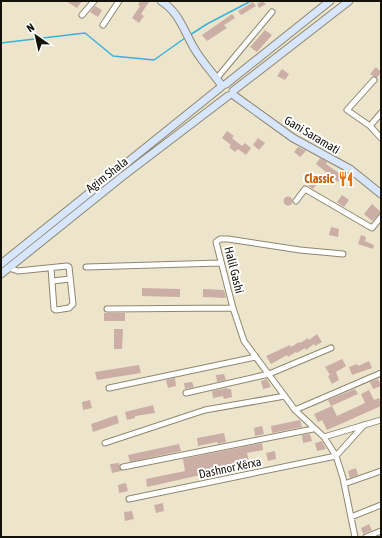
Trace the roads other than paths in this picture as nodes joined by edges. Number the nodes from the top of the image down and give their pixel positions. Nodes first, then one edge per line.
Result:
1 (94, 1) edge
2 (120, 1) edge
3 (162, 1) edge
4 (330, 1) edge
5 (349, 1) edge
6 (272, 12) dead end
7 (82, 16) dead end
8 (103, 25) dead end
9 (216, 78) junction
10 (374, 80) dead end
11 (223, 86) junction
12 (231, 94) junction
13 (381, 113) edge
14 (370, 126) junction
15 (381, 138) edge
16 (380, 192) edge
17 (296, 201) dead end
18 (381, 217) edge
19 (343, 254) dead end
20 (220, 263) junction
21 (1, 264) edge
22 (86, 267) dead end
23 (9, 268) junction
24 (51, 268) junction
25 (1, 274) edge
26 (70, 279) junction
27 (52, 281) junction
28 (233, 308) junction
29 (107, 309) dead end
30 (331, 348) dead end
31 (256, 358) junction
32 (381, 373) edge
33 (269, 374) junction
34 (109, 388) dead end
35 (186, 393) dead end
36 (285, 396) junction
37 (295, 410) junction
38 (381, 420) edge
39 (364, 425) junction
40 (314, 429) junction
41 (324, 437) junction
42 (105, 443) dead end
43 (336, 456) junction
44 (123, 467) dead end
45 (381, 471) edge
46 (344, 484) junction
47 (129, 499) dead end
48 (381, 505) edge
49 (351, 517) junction
50 (381, 531) edge
51 (356, 537) edge
52 (366, 537) edge

1 - 7 street
2 - 8 street
3 - 9 main road
4 - 11 main road, Agim Shala
5 - 12 main road, Agim Shala
6 - 9 street
9 - 11 main road
10 - 14 street
11 - 12 main road
11 - 12 main road
11 - 21 main road, Agim Shala
12 - 16 main road, Gani Saramati
12 - 23 main road, Agim Shala
13 - 14 street
14 - 15 street
17 - 18 street
19 - 20 street, Halil Gashi
20 - 22 street
20 - 28 street, Halil Gashi
23 - 24 street
23 - 25 main road, Agim Shala
24 - 26 street
24 - 27 street
26 - 27 street
26 - 27 street
28 - 29 street
28 - 31 street, Halil Gashi
30 - 33 street
31 - 33 street, Halil Gashi
31 - 34 street
32 - 37 street
33 - 35 street
33 - 36 street, Halil Gashi
36 - 37 street, Halil Gashi
36 - 42 street
37 - 40 street, Halil Gashi
38 - 39 street
39 - 41 street
39 - 43 street
40 - 41 street, Halil Gashi
40 - 44 street
41 - 43 street, Halil Gashi
43 - 46 street, Halil Gashi
43 - 47 street, Dashnor Xërxa
45 - 46 street
46 - 49 street, Halil Gashi
48 - 49 street
49 - 51 street, Halil Gashi
50 - 52 street

